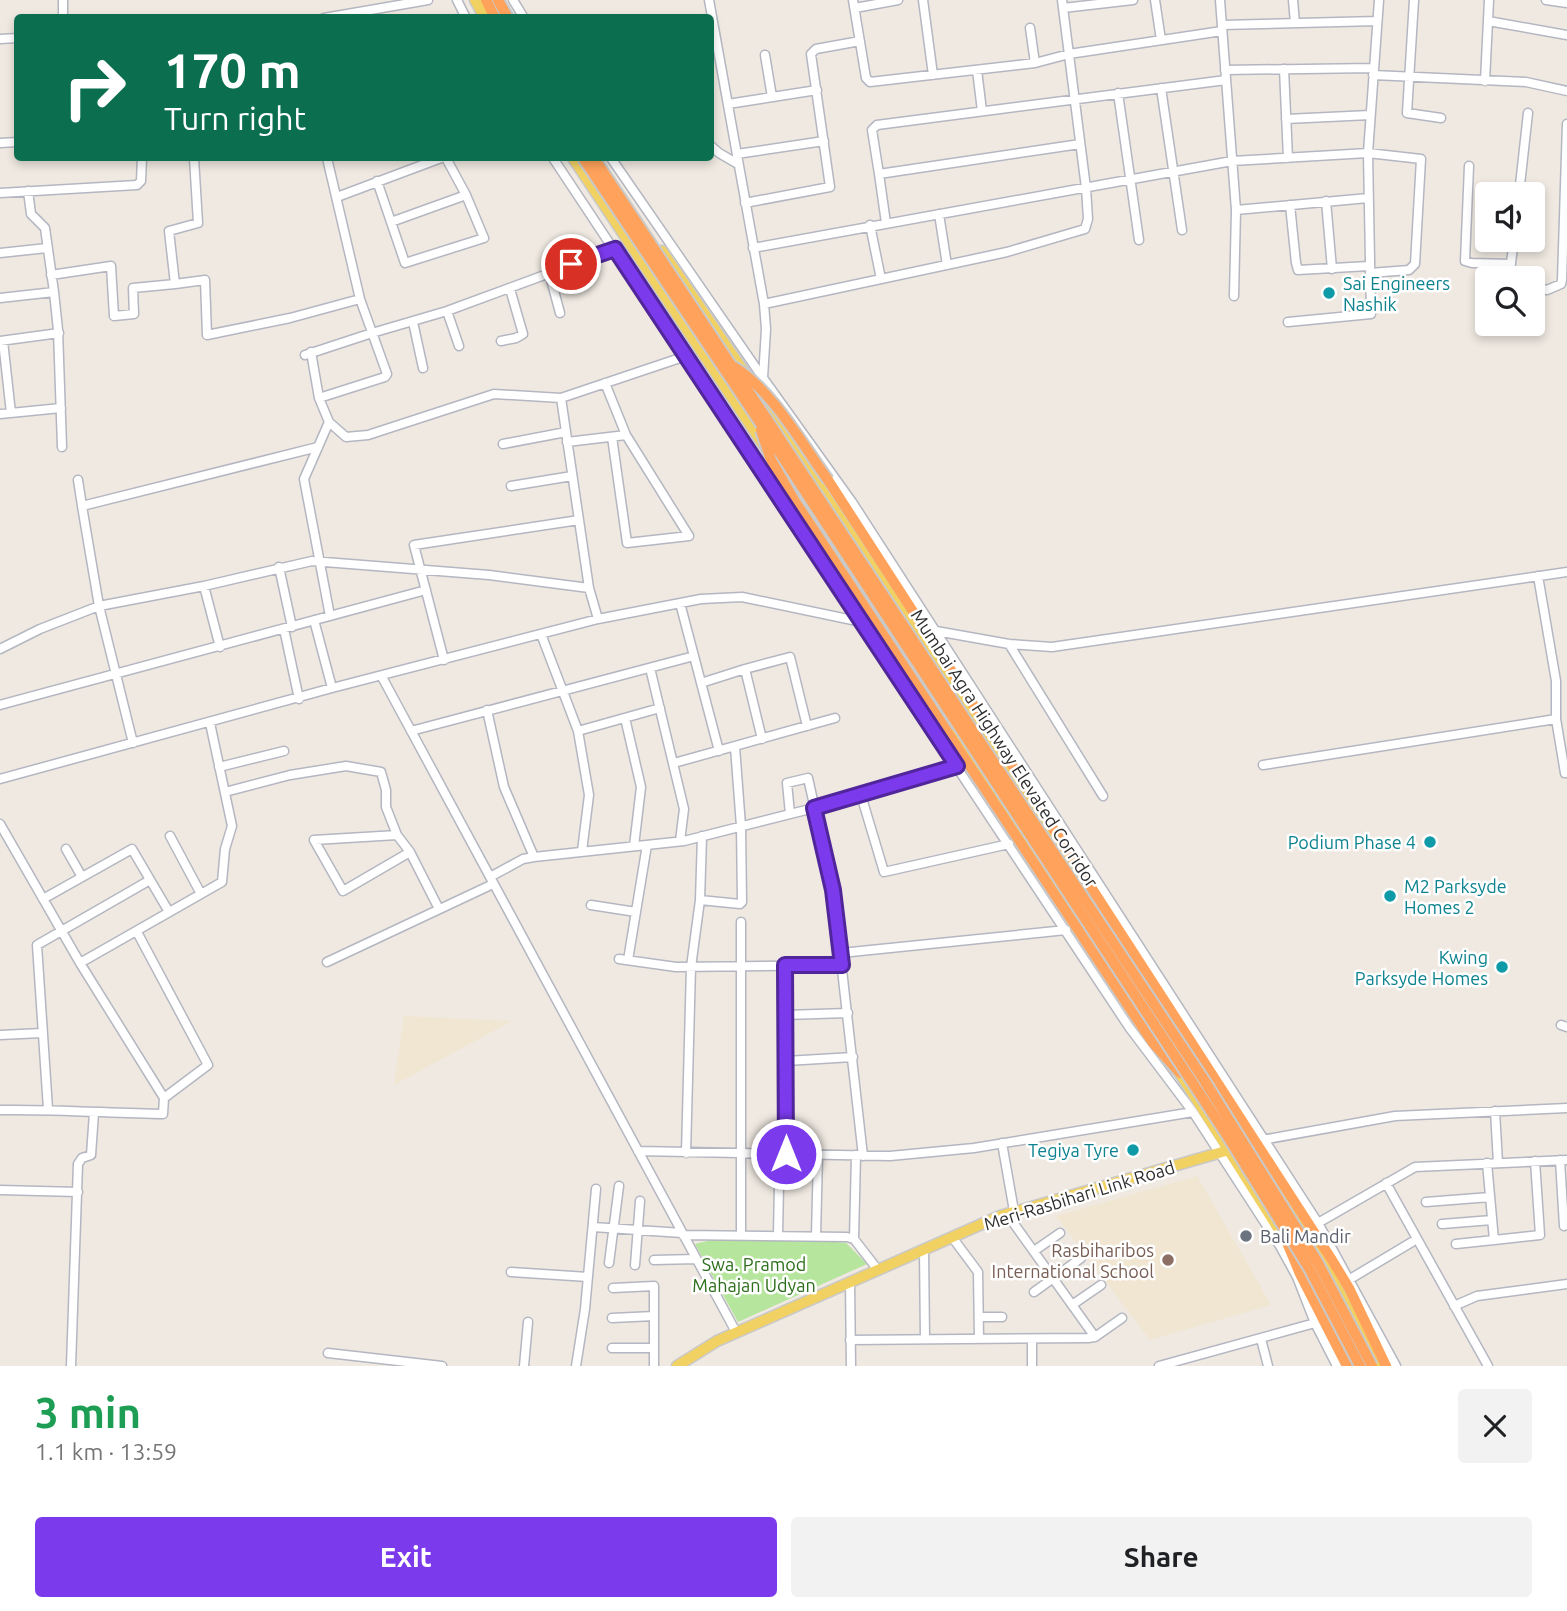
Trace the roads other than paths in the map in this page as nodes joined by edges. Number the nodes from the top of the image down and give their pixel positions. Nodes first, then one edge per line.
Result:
1 (428, 0) edge
2 (898, 0) edge
3 (923, 0) edge
4 (1133, 0) edge
5 (1155, 0) edge
6 (1220, 0) edge
7 (1293, 0) edge
8 (1379, 0) edge
9 (1414, 0) edge
10 (1489, 0) edge
11 (1546, 0) edge
12 (1567, 3) edge
13 (854, 4) edge
14 (1063, 4) edge
15 (347, 14) edge
16 (1488, 21) junction
17 (1377, 22) junction
18 (1295, 23) junction
19 (714, 27) edge
20 (1030, 28) dead end
21 (1222, 28) junction
22 (1567, 35) edge
23 (1161, 40) junction
24 (860, 41) junction
25 (1069, 54) junction
26 (765, 55) dead end
27 (1035, 62) junction
28 (1284, 69) junction
29 (977, 70) junction
30 (1225, 70) junction
31 (1373, 72) junction
32 (933, 75) junction
33 (1409, 77) junction
34 (1226, 80) junction
35 (1485, 81) junction
36 (1161, 88) junction
37 (817, 90) junction
38 (1567, 91) edge
39 (1118, 93) junction
40 (772, 97) junction
41 (1075, 99) junction
42 (728, 104) junction
43 (982, 111) junction
44 (1528, 113) dead end
45 (1370, 116) junction
46 (1441, 118) dead end
47 (1286, 119) junction
48 (1567, 124) edge
49 (824, 141) junction
50 (1080, 144) junction
51 (714, 149) edge
52 (1368, 153) junction
53 (737, 154) junction
54 (1288, 158) junction
55 (142, 161) edge
56 (194, 161) edge
57 (328, 161) edge
58 (435, 161) edge
59 (446, 161) edge
60 (555, 161) edge
61 (575, 161) edge
62 (585, 161) edge
63 (596, 161) edge
64 (602, 161) edge
65 (613, 161) edge
66 (1232, 161) junction
67 (738, 164) junction
68 (1469, 166) dead end
69 (1567, 169) edge
70 (1174, 172) junction
71 (879, 174) junction
72 (1130, 180) junction
73 (377, 181) junction
74 (1520, 182) edge
75 (1086, 188) junction
76 (28, 191) junction
77 (0, 193) edge
78 (466, 195) junction
79 (337, 197) junction
80 (1368, 198) junction
81 (1326, 201) junction
82 (745, 203) junction
83 (1290, 205) junction
84 (1236, 210) junction
85 (939, 214) junction
86 (391, 222) junction
87 (886, 223) junction
88 (870, 225) junction
89 (1182, 230) dead end
90 (1139, 240) dead end
91 (47, 248) junction
92 (753, 248) junction
93 (615, 249) junction
94 (1512, 252) edge
95 (0, 253) edge
96 (1511, 264) joint
97 (947, 265) junction
98 (1332, 269) junction
99 (1370, 269) junction
100 (549, 272) junction
101 (51, 275) junction
102 (881, 279) junction
103 (175, 284) junction
104 (1545, 288) edge
105 (510, 289) junction
106 (54, 292) junction
107 (1234, 296) dead end
108 (0, 298) edge
109 (360, 299) junction
110 (764, 303) junction
111 (447, 311) junction
112 (560, 313) dead end
113 (413, 322) junction
114 (1288, 322) dead end
115 (59, 333) junction
116 (372, 333) junction
117 (1, 341) edge
118 (501, 341) dead end
119 (459, 346) dead end
120 (686, 356) junction
121 (732, 366) junction
122 (423, 368) dead end
123 (763, 378) junction
124 (605, 383) junction
125 (319, 398) junction
126 (561, 398) junction
127 (61, 408) junction
128 (11, 413) junction
129 (0, 414) edge
130 (757, 418) junction
131 (329, 422) junction
132 (566, 432) junction
133 (626, 435) junction
134 (612, 436) junction
135 (567, 442) junction
136 (503, 444) dead end
137 (62, 447) dead end
138 (318, 447) junction
139 (572, 476) junction
140 (78, 480) dead end
141 (511, 486) dead end
142 (82, 506) junction
143 (579, 520) junction
144 (319, 561) junction
145 (279, 568) junction
146 (420, 569) junction
147 (1567, 572) edge
148 (1538, 576) junction
149 (204, 586) junction
150 (589, 588) junction
151 (426, 590) junction
152 (680, 603) junction
153 (99, 606) junction
154 (330, 616) junction
155 (598, 619) junction
156 (314, 620) junction
157 (862, 622) junction
158 (288, 628) junction
159 (936, 631) junction
160 (541, 634) junction
161 (1009, 644) junction
162 (220, 647) junction
163 (0, 649) edge
164 (694, 656) junction
165 (444, 660) junction
166 (650, 668) junction
167 (746, 669) junction
168 (116, 675) junction
169 (382, 677) junction
170 (1567, 679) edge
171 (1556, 681) junction
172 (701, 683) junction
173 (332, 688) junction
174 (563, 691) junction
175 (299, 699) junction
176 (0, 705) edge
177 (660, 708) junction
178 (487, 710) junction
179 (625, 718) junction
180 (835, 718) dead end
181 (1556, 719) junction
182 (210, 723) junction
183 (807, 726) junction
184 (411, 731) junction
185 (578, 731) junction
186 (762, 739) junction
187 (133, 743) junction
188 (735, 747) junction
189 (284, 751) dead end
190 (719, 751) junction
191 (674, 763) junction
192 (1264, 765) dead end
193 (957, 766) junction
194 (219, 768) junction
195 (1567, 773) edge
196 (0, 779) edge
197 (225, 792) junction
198 (861, 794) junction
199 (1103, 796) dead end
200 (814, 808) junction
201 (790, 814) junction
202 (0, 824) edge
203 (741, 827) junction
204 (397, 835) junction
205 (170, 836) dead end
206 (702, 836) junction
207 (680, 841) junction
208 (1009, 844) junction
209 (648, 845) junction
210 (634, 846) junction
211 (66, 849) dead end
212 (582, 851) junction
213 (410, 852) junction
214 (534, 857) junction
215 (82, 877) junction
216 (150, 880) junction
217 (492, 880) junction
218 (201, 894) junction
219 (43, 899) junction
220 (700, 901) junction
221 (591, 905) dead end
222 (439, 909) junction
223 (169, 912) junction
224 (636, 912) junction
225 (741, 922) dead end
226 (1066, 930) junction
227 (62, 931) junction
228 (137, 932) junction
229 (841, 953) junction
230 (327, 962) dead end
231 (80, 963) junction
232 (785, 965) junction
233 (842, 965) junction
234 (741, 966) junction
235 (691, 967) junction
236 (848, 1013) junction
237 (785, 1015) junction
238 (42, 1033) junction
239 (0, 1035) edge
240 (853, 1057) junction
241 (786, 1060) junction
242 (1180, 1073) junction
243 (164, 1098) junction
244 (1567, 1108) edge
245 (48, 1109) junction
246 (0, 1110) edge
247 (1495, 1111) junction
248 (1193, 1112) junction
249 (94, 1113) junction
250 (1257, 1142) junction
251 (1002, 1143) junction
252 (638, 1151) junction
253 (1225, 1151) junction
254 (686, 1153) junction
255 (741, 1154) junction
256 (786, 1154) junction
257 (818, 1155) junction
258 (859, 1155) junction
259 (1563, 1160) edge
260 (1535, 1161) junction
261 (1487, 1163) junction
262 (1498, 1163) junction
263 (1386, 1183) junction
264 (779, 1185) dead end
265 (619, 1186) dead end
266 (596, 1189) dead end
267 (0, 1190) edge
268 (78, 1192) junction
269 (1490, 1197) junction
270 (640, 1201) dead end
271 (1426, 1202) dead end
272 (1011, 1213) junction
273 (1492, 1220) junction
274 (1318, 1223) junction
275 (1442, 1224) dead end
276 (1567, 1225) edge
277 (593, 1227) junction
278 (613, 1228) junction
279 (638, 1230) junction
280 (1060, 1233) dead end
281 (683, 1234) junction
282 (741, 1235) junction
283 (778, 1235) junction
284 (816, 1236) junction
285 (952, 1237) junction
286 (854, 1240) junction
287 (1494, 1240) junction
288 (1412, 1242) dead end
289 (1456, 1244) dead end
290 (1288, 1245) junction
291 (924, 1250) junction
292 (1034, 1251) junction
293 (1081, 1258) dead end
294 (696, 1259) junction
295 (654, 1261) dead end
296 (609, 1263) dead end
297 (635, 1265) dead end
298 (878, 1270) junction
299 (511, 1272) dead end
300 (588, 1277) junction
301 (1053, 1278) junction
302 (1350, 1279) junction
303 (850, 1282) junction
304 (1567, 1284) edge
305 (1101, 1285) dead end
306 (613, 1288) dead end
307 (1034, 1292) dead end
308 (1072, 1305) junction
309 (1454, 1306) junction
310 (654, 1316) junction
311 (978, 1317) junction
312 (1002, 1317) dead end
313 (612, 1318) dead end
314 (1122, 1318) dead end
315 (528, 1322) dead end
316 (1315, 1323) junction
317 (736, 1332) junction
318 (1095, 1337) junction
319 (925, 1339) junction
320 (979, 1339) junction
321 (1032, 1339) junction
322 (1261, 1339) junction
323 (850, 1340) junction
324 (612, 1348) dead end
325 (654, 1348) junction
326 (328, 1353) dead end
327 (363, 1362) edge
328 (408, 1364) edge
329 (1383, 1365) edge
330 (71, 1366) edge
331 (442, 1366) edge
332 (524, 1366) edge
333 (576, 1366) edge
334 (654, 1366) edge
335 (677, 1366) edge
336 (850, 1366) edge
337 (1032, 1366) edge
338 (1161, 1366) edge
339 (1268, 1366) edge
340 (1338, 1366) edge
341 (1347, 1366) edge
342 (1358, 1366) edge
343 (1372, 1366) edge
344 (1396, 1366) edge
345 (1488, 1366) edge

1 - 15 street
2 - 13 street
3 - 32 street
4 - 14 street
5 - 23 street
6 - 21 street
7 - 18 street
8 - 17 street
9 - 33 street
10 - 16 street
11 - 12 street
13 - 24 street
14 - 25 street
16 - 22 street
16 - 35 street
17 - 18 street
17 - 31 street
18 - 21 street
19 - 42 street
20 - 27 street
21 - 23 street
21 - 30 street
23 - 25 street
24 - 32 street
24 - 37 street
25 - 27 street
25 - 41 street
26 - 40 street
27 - 29 street
28 - 30 street
28 - 31 street
28 - 47 street
29 - 32 street
29 - 43 street
30 - 34 street
31 - 33 street
31 - 45 street
33 - 35 street
33 - 46 street
34 - 36 street
34 - 66 street
35 - 38 street
36 - 39 street
36 - 70 street
37 - 40 street
37 - 49 street
39 - 41 street
39 - 72 street
40 - 42 street
41 - 43 street
41 - 50 street
42 - 53 street
43 - 71 street
44 - 74 street
45 - 47 street
45 - 52 street
47 - 54 street
48 - 69 street
49 - 53 street
49 - 82 street
50 - 71 street
50 - 75 street
51 - 67 street
52 - 54 street
52 - 80 street
52 - 99 street
53 - 67 street
54 - 66 street
55 - 76 street
56 - 103 street
57 - 79 street
58 - 73 street
59 - 78 street
60 - 93 street
61 - 242 main road
62 - 130 highway, Mumbai Agra Highway Elevated Corridor, bridge
63 - 121 highway, Mumbai Agra Highway Elevated Corridor, bridge
64 - 250 main road
65 - 123 street
66 - 70 street
66 - 84 street
67 - 82 street
68 - 96 street
69 - 104 street
70 - 72 street
70 - 89 street
71 - 87 street
72 - 75 street
72 - 90 street
73 - 79 street
73 - 86 street
75 - 85 street
75 - 97 street
76 - 77 street
76 - 91 street
78 - 86 street
78 - 86 street
79 - 109 street
80 - 81 street
80 - 99 street
81 - 83 street
81 - 98 street
82 - 92 street
83 - 84 street
83 - 98 street
84 - 107 street
85 - 87 street
85 - 97 street
87 - 88 street
88 - 92 street
88 - 102 street
91 - 95 street
91 - 101 street
92 - 110 street
93 - 100 street
93 - 120 street
94 - 96 street
97 - 102 street
98 - 99 street
99 - 114 street
100 - 105 street
100 - 112 street
101 - 103 street
101 - 106 street
102 - 110 street
103 - 109 street
105 - 111 street
105 - 118 street
106 - 108 street
106 - 115 street
109 - 116 street
110 - 123 street
111 - 113 street
111 - 119 street
113 - 116 street
113 - 122 street
115 - 117 street
115 - 127 street
116 - 125 street
116 - 125 street
117 - 128 street
120 - 124 street
120 - 157 street
121 - 250 highway, bridge
121 - 343 highway, Mumbai Agra Highway Elevated Corridor, bridge
123 - 159 street
124 - 126 street
124 - 133 street
125 - 131 street
126 - 131 street
126 - 132 street
127 - 128 street
127 - 137 street
128 - 129 street
130 - 242 highway, bridge
130 - 342 highway, Mumbai Agra Highway Elevated Corridor, bridge
131 - 138 street
132 - 135 street
132 - 136 street
133 - 134 street
133 - 134 street
134 - 135 street
135 - 139 street
138 - 142 street
138 - 144 street
139 - 141 street
139 - 143 street
140 - 142 street
142 - 153 street
143 - 146 street
143 - 150 street
144 - 145 street
144 - 146 street
144 - 154 street
145 - 149 street
145 - 158 street
146 - 150 street
146 - 151 street
147 - 148 street
148 - 161 street
148 - 171 street
149 - 153 street
149 - 162 street
150 - 155 street
151 - 154 street
151 - 165 street
152 - 155 street
152 - 157 street
152 - 164 street
153 - 163 street
153 - 168 street
154 - 156 street
155 - 160 street
156 - 158 street
156 - 173 street
157 - 193 street
158 - 162 street
158 - 175 street
159 - 161 street
159 - 250 street
160 - 165 street
160 - 174 street
161 - 199 street
162 - 168 street
164 - 166 street
164 - 172 street
165 - 169 street
166 - 174 street
166 - 177 street
167 - 172 street
167 - 183 street
167 - 186 street
168 - 176 street
168 - 187 street
169 - 173 street
169 - 184 street
170 - 171 street
171 - 181 street
172 - 190 street
173 - 175 street
174 - 178 street
174 - 185 street
175 - 182 street
177 - 179 street
177 - 191 street
178 - 184 street
178 - 214 street
179 - 185 street
179 - 210 street
180 - 183 street
181 - 192 street
181 - 195 street
182 - 187 street
182 - 194 street
183 - 186 street
184 - 217 street
185 - 212 street
186 - 188 street
187 - 196 street
188 - 190 street
188 - 203 street
189 - 194 street
190 - 191 street
191 - 207 street
193 - 198 street
193 - 208 street
194 - 197 street
197 - 204 street
197 - 218 street
198 - 200 street
198 - 208 street
200 - 201 street
200 - 201 street
200 - 229 street
201 - 203 street
202 - 219 street
203 - 206 street
203 - 220 street
204 - 213 street
204 - 213 street
205 - 218 street
206 - 207 street
206 - 220 street
207 - 209 street
208 - 226 street
209 - 210 street
209 - 224 street
210 - 212 street
211 - 215 street
212 - 214 street
213 - 222 street
214 - 217 street
215 - 216 street
215 - 219 street
216 - 223 street
216 - 227 street
217 - 222 street
217 - 252 street
218 - 223 street
219 - 227 street
220 - 235 street
221 - 224 street
222 - 230 street
223 - 228 street
224 - 235 street
225 - 234 street
226 - 229 street
226 - 248 street
227 - 231 street
227 - 238 street
228 - 231 street
228 - 243 street
229 - 233 street
231 - 243 street
232 - 233 street
232 - 234 street
232 - 237 street
233 - 236 street
234 - 235 street
234 - 255 street
235 - 254 street
236 - 237 street
236 - 240 street
237 - 241 street
238 - 239 street
238 - 245 street
240 - 241 street
240 - 258 street
241 - 256 street
242 - 253 main road
243 - 249 street
244 - 247 street
245 - 246 street
245 - 249 street
247 - 250 street
247 - 262 street
248 - 251 street
248 - 253 street
249 - 268 street
250 - 253 main road, Meri-Rasbihari Link Road
250 - 274 street
250 - 329 highway
251 - 258 street
251 - 272 street
252 - 254 street
252 - 281 street
253 - 272 main road, Meri-Rasbihari Link Road
253 - 290 main road
253 - 316 street
254 - 255 street
255 - 256 street
255 - 282 street
256 - 257 street
257 - 258 street
257 - 284 street
258 - 286 street
259 - 260 street
259 - 276 street
260 - 262 street
260 - 287 street
261 - 262 street
261 - 263 street
261 - 269 street
263 - 274 street
263 - 309 street
264 - 283 street
265 - 278 street
266 - 277 street
267 - 268 street
268 - 330 street
269 - 271 street
269 - 273 street
270 - 279 street
272 - 285 main road, Meri-Rasbihari Link Road
272 - 292 street
273 - 275 street
273 - 287 street
274 - 302 street
277 - 278 street
277 - 300 street
278 - 279 street
278 - 296 street
279 - 281 street
279 - 297 street
280 - 292 street
281 - 282 street
281 - 294 street
282 - 283 street
283 - 284 street
284 - 286 street
285 - 291 main road, Meri-Rasbihari Link Road
285 - 311 street
286 - 298 street
287 - 289 street
288 - 302 street
290 - 341 highway
290 - 342 main road
291 - 298 main road, Meri-Rasbihari Link Road
291 - 319 street
292 - 301 street
293 - 301 street
294 - 295 street
294 - 317 street
298 - 303 main road, Meri-Rasbihari Link Road
299 - 300 street
300 - 333 street
301 - 307 street
301 - 308 street
302 - 344 street
303 - 317 main road, Meri-Rasbihari Link Road
303 - 323 street
304 - 309 street
305 - 308 street
306 - 310 street
308 - 318 street
309 - 345 street
310 - 313 street
310 - 325 street
311 - 312 street
311 - 320 street
314 - 318 street
315 - 332 street
316 - 322 street
316 - 340 street
317 - 335 main road, Meri-Rasbihari Link Road
318 - 321 street
319 - 320 street
319 - 323 street
320 - 321 street
321 - 337 street
322 - 338 street
322 - 339 street
323 - 336 street
324 - 325 street
325 - 334 street
326 - 327 street
327 - 328 street
328 - 331 street

